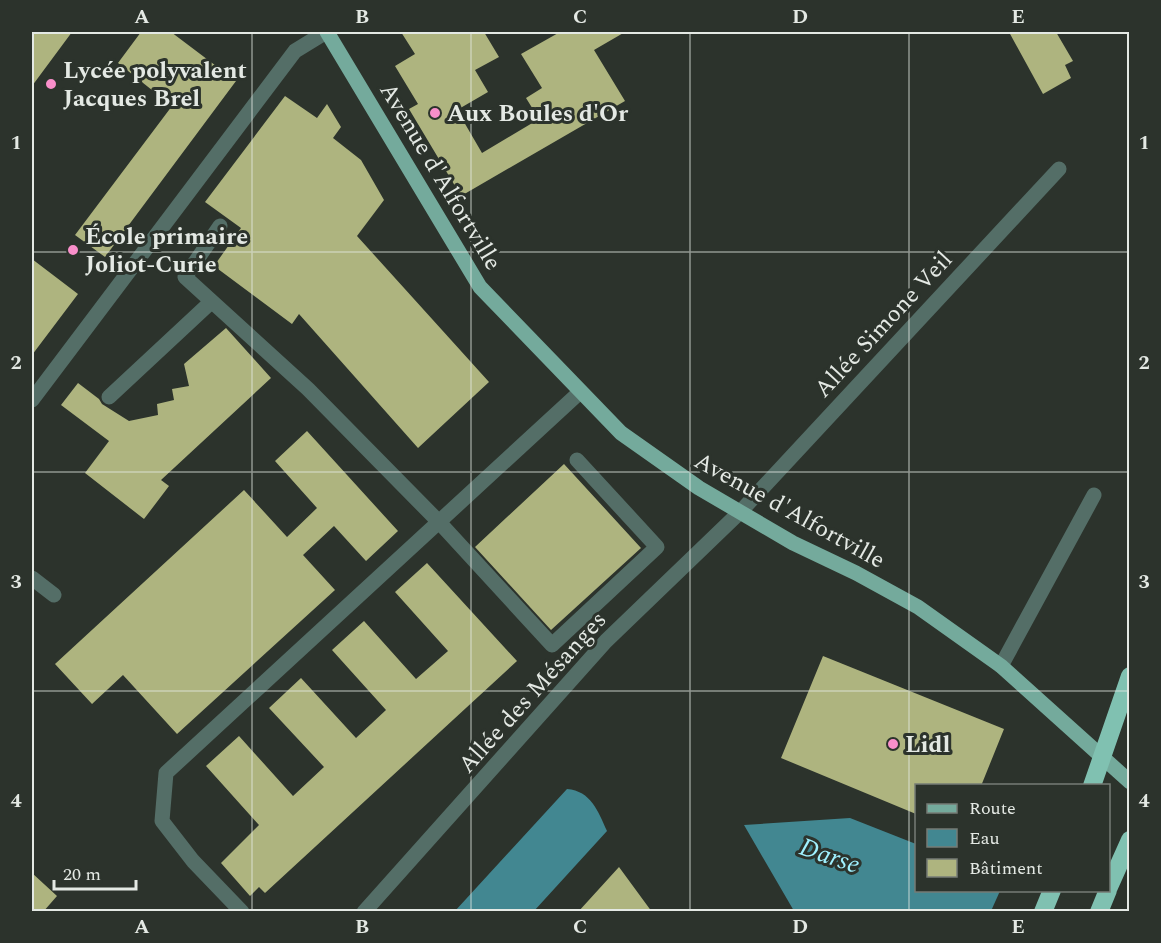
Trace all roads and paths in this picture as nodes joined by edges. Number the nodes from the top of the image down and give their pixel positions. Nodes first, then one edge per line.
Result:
1 (327, 32) edge
2 (1059, 170) dead end
3 (220, 226) dead end
4 (211, 302) junction
5 (580, 392) junction
6 (109, 397) dead end
7 (32, 400) edge
8 (577, 460) dead end
9 (1094, 495) dead end
10 (741, 511) junction
11 (439, 522) junction
12 (32, 578) edge
13 (54, 596) dead end
14 (1001, 666) junction
15 (1130, 676) edge
16 (1130, 782) edge
17 (1093, 784) edge
18 (1130, 840) edge
19 (1110, 885) edge
20 (1052, 892) edge
21 (1107, 892) edge
22 (242, 912) edge
23 (364, 912) edge
24 (1043, 912) edge
25 (1099, 912) edge

1 - 5 main road, Avenue d'Alfortville
1 - 7 street
2 - 10 street, Allée Simone Veil
3 - 4 street
4 - 6 street
4 - 11 street
5 - 10 main road, Avenue d'Alfortville
5 - 11 street
8 - 11 street
9 - 14 street
10 - 14 main road, Avenue d'Alfortville
10 - 23 street, Allée des Mésanges
11 - 22 street
12 - 13 street
14 - 16 main road, Avenue d'Alfortville
15 - 17 highway, bridge
18 - 19 highway
20 - 24 highway
21 - 25 highway

